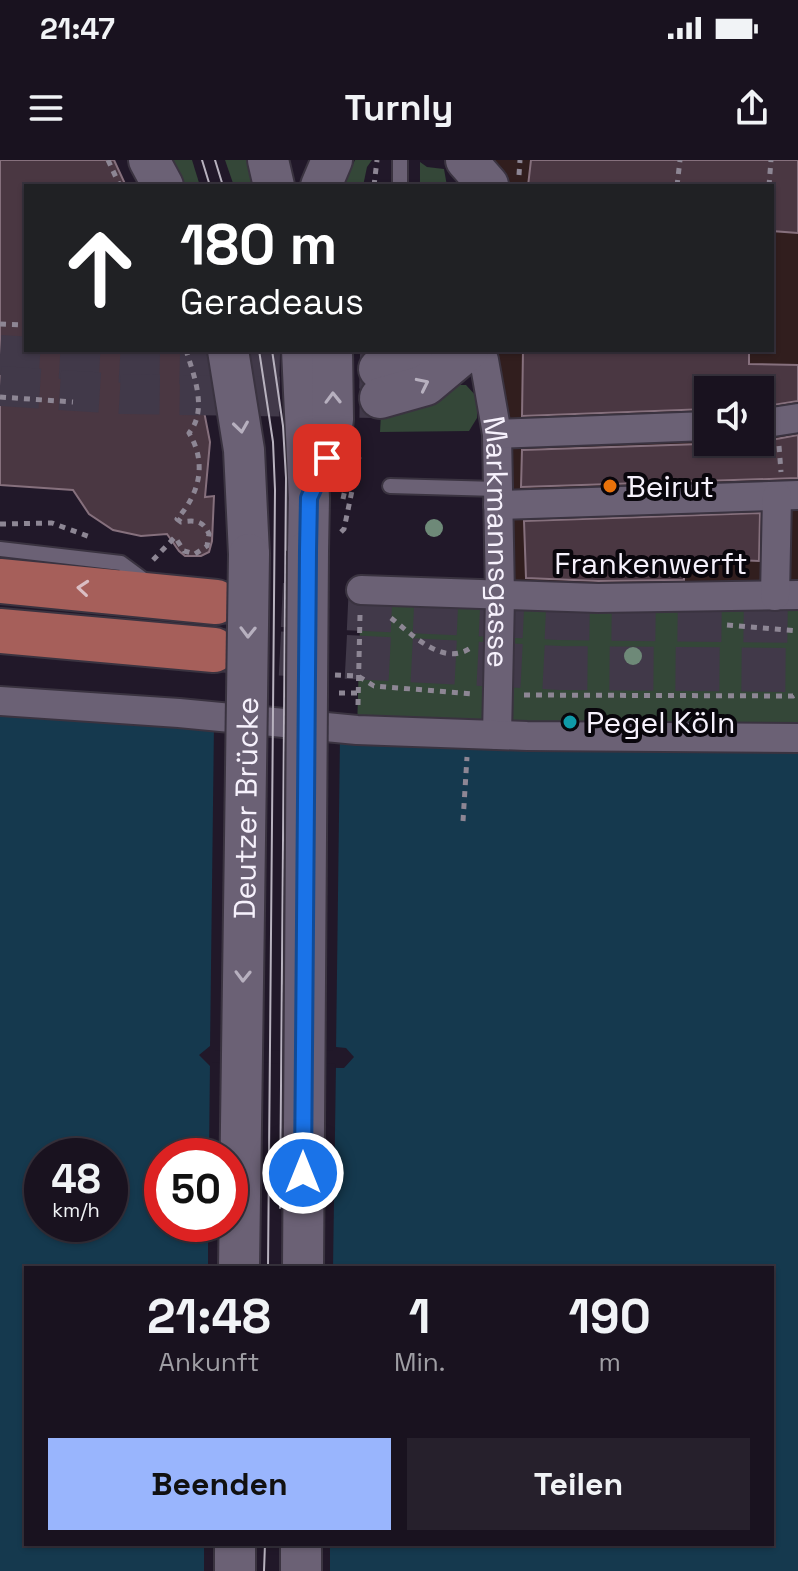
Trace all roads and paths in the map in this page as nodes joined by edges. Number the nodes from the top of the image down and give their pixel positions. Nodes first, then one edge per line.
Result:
1 (108, 160) edge
2 (149, 160) edge
3 (268, 160) edge
4 (332, 160) edge
5 (377, 160) edge
6 (400, 160) edge
7 (680, 160) edge
8 (771, 160) edge
9 (119, 184) edge
10 (162, 184) edge
11 (274, 184) edge
12 (322, 184) edge
13 (374, 184) edge
14 (400, 184) edge
15 (677, 184) edge
16 (769, 184) edge
17 (0, 324) edge
18 (24, 325) edge
19 (186, 352) edge
20 (228, 352) edge
21 (302, 352) edge
22 (332, 352) edge
23 (460, 352) edge
24 (380, 384) tunnel mouth
25 (0, 397) edge
26 (73, 402) dead end
27 (798, 418) edge
28 (774, 422) edge
29 (694, 427) edge
30 (497, 434) junction
31 (780, 456) dead end
32 (390, 486) dead end
33 (785, 488) edge
34 (497, 497) junction
35 (309, 498) junction
36 (0, 524) edge
37 (105, 542) dead end
38 (0, 549) edge
39 (141, 555) dead end
40 (0, 581) edge
41 (370, 591) junction
42 (787, 595) edge
43 (167, 596) junction
44 (500, 597) junction
45 (216, 602) tunnel mouth
46 (0, 631) edge
47 (478, 641) dead end
48 (214, 650) tunnel mouth
49 (461, 691) dead end
50 (471, 693) dead end
51 (798, 693) edge
52 (514, 695) dead end
53 (0, 701) edge
54 (357, 730) junction
55 (462, 734) junction
56 (497, 735) junction
57 (798, 738) edge
58 (463, 821) dead end
59 (239, 1266) edge
60 (303, 1266) edge
61 (235, 1546) edge
62 (301, 1546) edge
63 (235, 1571) edge
64 (301, 1571) edge

1 - 9 path
2 - 10 main road
3 - 11 main road
4 - 12 main road
5 - 13 path
6 - 14 lane
7 - 15 path
8 - 16 path
17 - 18 path
19 - 39 path
20 -> 59 main road, Deutzer Brücke, bridge
21 - 35 main road, Deutzer Brücke
35 -> 22 main road
23 - 24 main road, Markmannsgasse
23 - 30 street, Markmannsgasse
25 - 26 path
27 - 28 street
29 - 30 street
30 - 34 street, Markmannsgasse
31 - 33 path
32 - 34 lane
33 - 34 street
33 - 42 street
34 - 44 street, Markmannsgasse
35 - 60 main road, Deutzer Brücke, bridge
36 - 37 path
38 - 43 lane
43 -> 40 main road
41 - 44 street, Frankenwerft
41 - 47 path
41 - 54 path
42 - 44 street, Frankenwerft
43 - 45 main road
44 - 56 street, Markmannsgasse
46 - 48 main road
49 - 50 path
51 - 52 path
53 - 54 street
54 - 55 street
55 - 56 street
55 - 58 path
56 - 57 street
61 - 63 main road
62 - 64 main road

